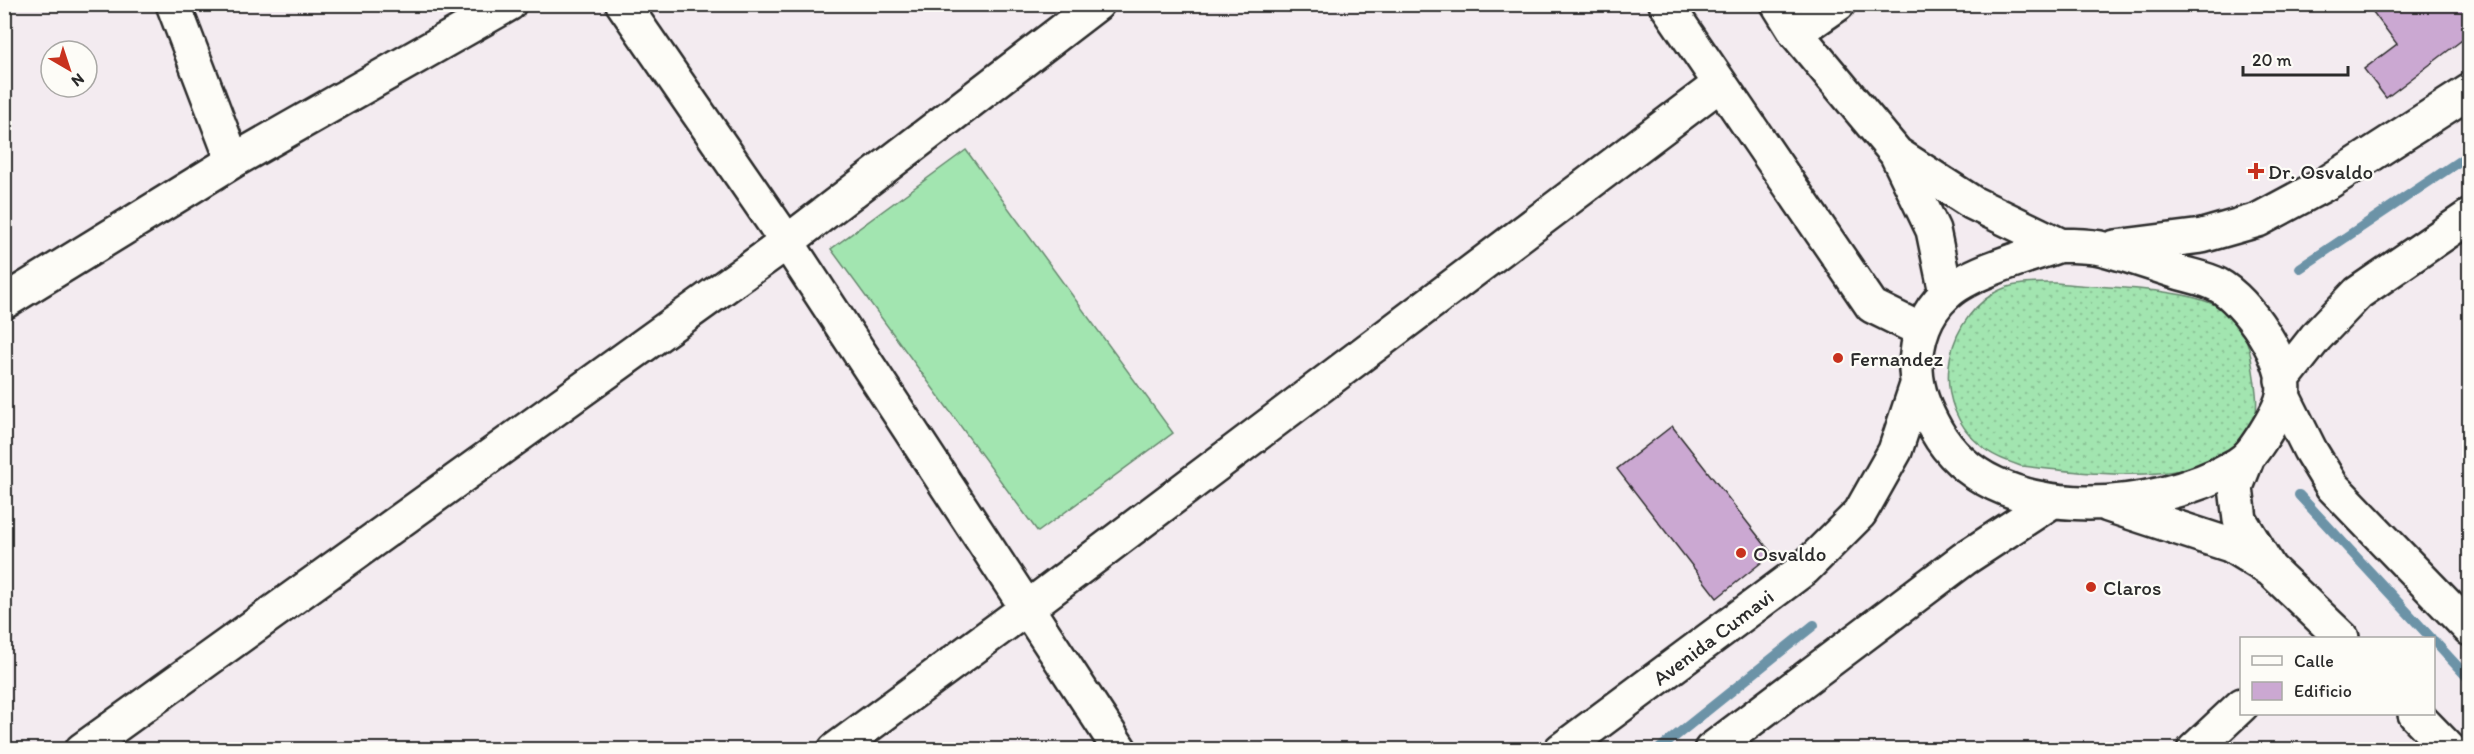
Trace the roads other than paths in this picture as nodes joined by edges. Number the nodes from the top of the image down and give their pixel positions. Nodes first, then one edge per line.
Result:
1 (173, 4) edge
2 (508, 4) edge
3 (623, 4) edge
4 (1097, 4) edge
5 (1666, 4) edge
6 (1778, 4) edge
7 (1838, 4) edge
8 (1796, 33) junction
9 (1720, 84) junction
10 (2469, 91) edge
11 (1896, 153) junction
12 (233, 161) junction
13 (2469, 216) edge
14 (786, 242) junction
15 (2060, 245) junction
16 (2102, 248) junction
17 (1946, 293) junction
18 (4, 302) edge
19 (1921, 330) junction
20 (1917, 385) junction
21 (2283, 388) junction
22 (2247, 459) junction
23 (2051, 502) junction
24 (2103, 504) junction
25 (2271, 570) junction
26 (1027, 608) junction
27 (2469, 629) edge
28 (2327, 634) edge
29 (2240, 706) edge
30 (2416, 715) edge
31 (82, 750) edge
32 (835, 750) edge
33 (1120, 750) edge
34 (1561, 750) edge
35 (1711, 750) edge
36 (2194, 750) edge
37 (2450, 750) edge

1 - 12 street
2 - 12 street
3 - 14 street
4 - 14 street
5 - 9 street
6 - 8 street
7 - 8 street
8 - 11 street
9 - 19 street
9 - 26 street
10 - 16 street
11 - 15 street
11 - 17 street
12 - 18 street
13 - 21 street
14 - 26 street
14 - 31 street
15 - 16 street
15 - 17 street
16 - 21 street
17 - 19 street
19 - 20 street
20 - 23 street
20 - 34 street, Avenida Cumavi
21 - 22 street
21 - 27 street
22 - 24 street
22 - 25 street
23 - 24 street
23 - 35 street
24 - 25 street
25 - 28 street
26 - 32 street
26 - 33 street
29 - 36 street
30 - 37 street

